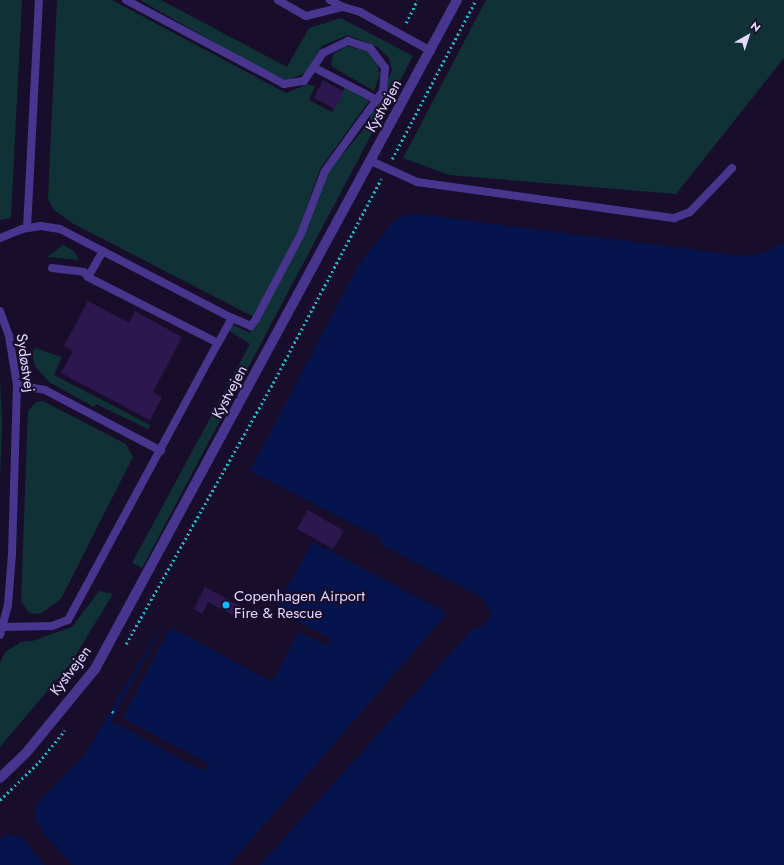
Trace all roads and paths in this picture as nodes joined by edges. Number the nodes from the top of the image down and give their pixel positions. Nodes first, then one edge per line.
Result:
1 (40, 0) edge
2 (126, 0) edge
3 (278, 0) edge
4 (330, 0) edge
5 (418, 0) edge
6 (457, 0) edge
7 (476, 0) edge
8 (343, 7) junction
9 (400, 34) junction
10 (431, 51) junction
11 (315, 68) junction
12 (377, 100) junction
13 (371, 161) junction
14 (732, 168) dead end
15 (386, 169) junction
16 (27, 228) junction
17 (0, 238) edge
18 (103, 251) junction
19 (52, 268) dead end
20 (88, 277) junction
21 (0, 311) edge
22 (232, 318) junction
23 (218, 343) junction
24 (17, 385) junction
25 (161, 451) junction
26 (2, 631) edge
27 (0, 778) edge

1 - 16 lane
2 - 11 lane
3 - 8 lane
4 - 8 lane
5 - 9 path
6 - 10 street, Kystvejen
7 - 15 path
8 - 9 lane
9 - 10 lane
10 - 13 street, Kystvejen
11 - 12 lane
11 - 12 lane
12 - 22 lane
13 - 15 lane
13 - 27 street, Kystvejen
14 - 15 lane
16 - 17 lane
16 - 18 lane
18 - 20 lane
18 - 22 lane
19 - 20 lane
20 - 23 lane
21 - 24 lane, Sydøstvej
22 - 23 lane
23 - 25 lane
24 - 25 lane
24 - 26 lane, Sydøstvej
25 - 26 lane

